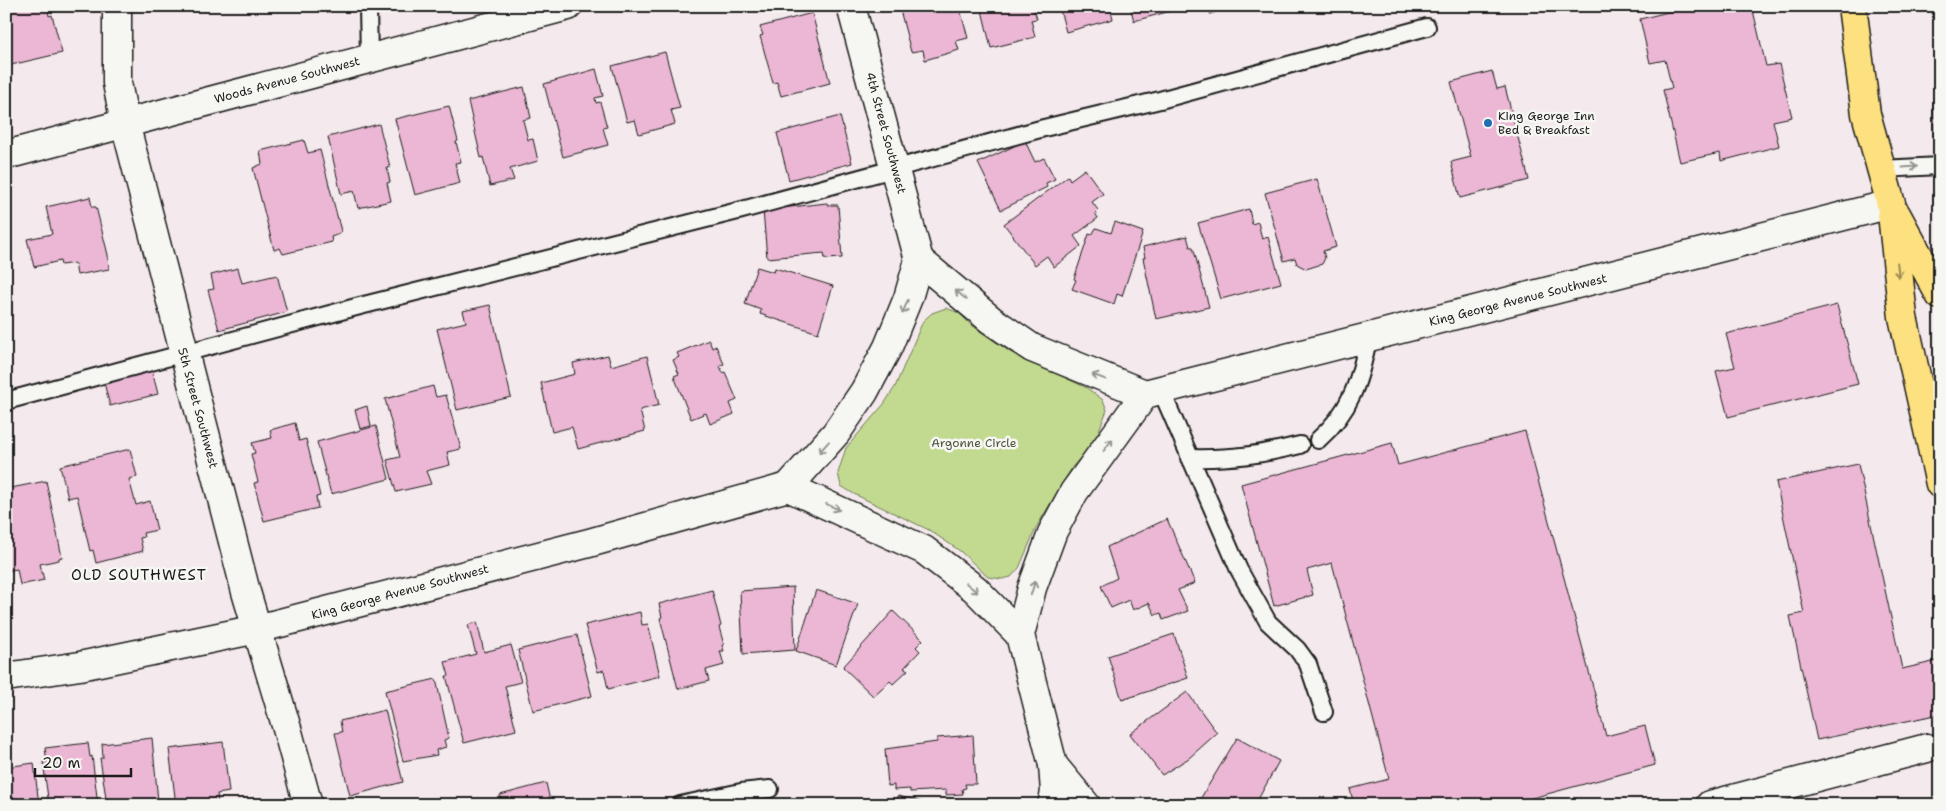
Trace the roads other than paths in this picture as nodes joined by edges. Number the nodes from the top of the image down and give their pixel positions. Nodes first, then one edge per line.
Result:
1 (116, 6) edge
2 (368, 6) edge
3 (568, 6) edge
4 (851, 6) edge
5 (1852, 6) edge
6 (1427, 27) dead end
7 (369, 58) junction
8 (125, 123) junction
9 (6, 155) edge
10 (1940, 166) edge
11 (895, 168) junction
12 (1881, 169) junction
13 (1891, 204) junction
14 (1930, 258) edge
15 (919, 260) junction
16 (1940, 295) edge
17 (1368, 339) junction
18 (184, 354) junction
19 (1153, 392) junction
20 (6, 401) edge
21 (1318, 440) dead end
22 (1300, 445) dead end
23 (1189, 458) junction
24 (1940, 484) edge
25 (788, 487) junction
26 (257, 629) junction
27 (1020, 635) junction
28 (6, 678) edge
29 (1324, 712) dead end
30 (1927, 748) dead end
31 (1053, 765) junction
32 (770, 789) dead end
33 (308, 805) edge
34 (680, 805) edge
35 (1052, 805) edge
36 (1086, 805) edge
37 (1710, 805) edge

1 - 8 street, 5th Street Southwest
2 - 7 lane
3 - 7 street, Woods Avenue Southwest
4 - 11 street, 4th Street Southwest
5 - 12 main road
6 - 11 lane
7 - 8 street, Woods Avenue Southwest
8 - 9 street, Woods Avenue Southwest
8 - 18 street, 5th Street Southwest
12 -> 10 lane
11 - 15 street, 4th Street Southwest
11 - 18 lane
12 - 13 main road
13 - 14 main road
13 - 17 street, King George Avenue Southwest
13 -> 24 main road
14 - 16 main road
19 -> 15 street
15 -> 25 street
17 - 19 street, King George Avenue Southwest
17 - 21 lane
18 - 20 lane
18 - 26 street, 5th Street Southwest
19 - 23 lane
27 -> 19 street
22 - 23 lane
23 - 29 lane
25 - 26 street, King George Avenue Southwest
25 -> 27 street
26 - 28 street, King George Avenue Southwest
26 - 33 street, 5th Street Southwest
27 - 31 street
30 - 37 street
31 - 35 street
31 - 36 street
32 - 34 lane

